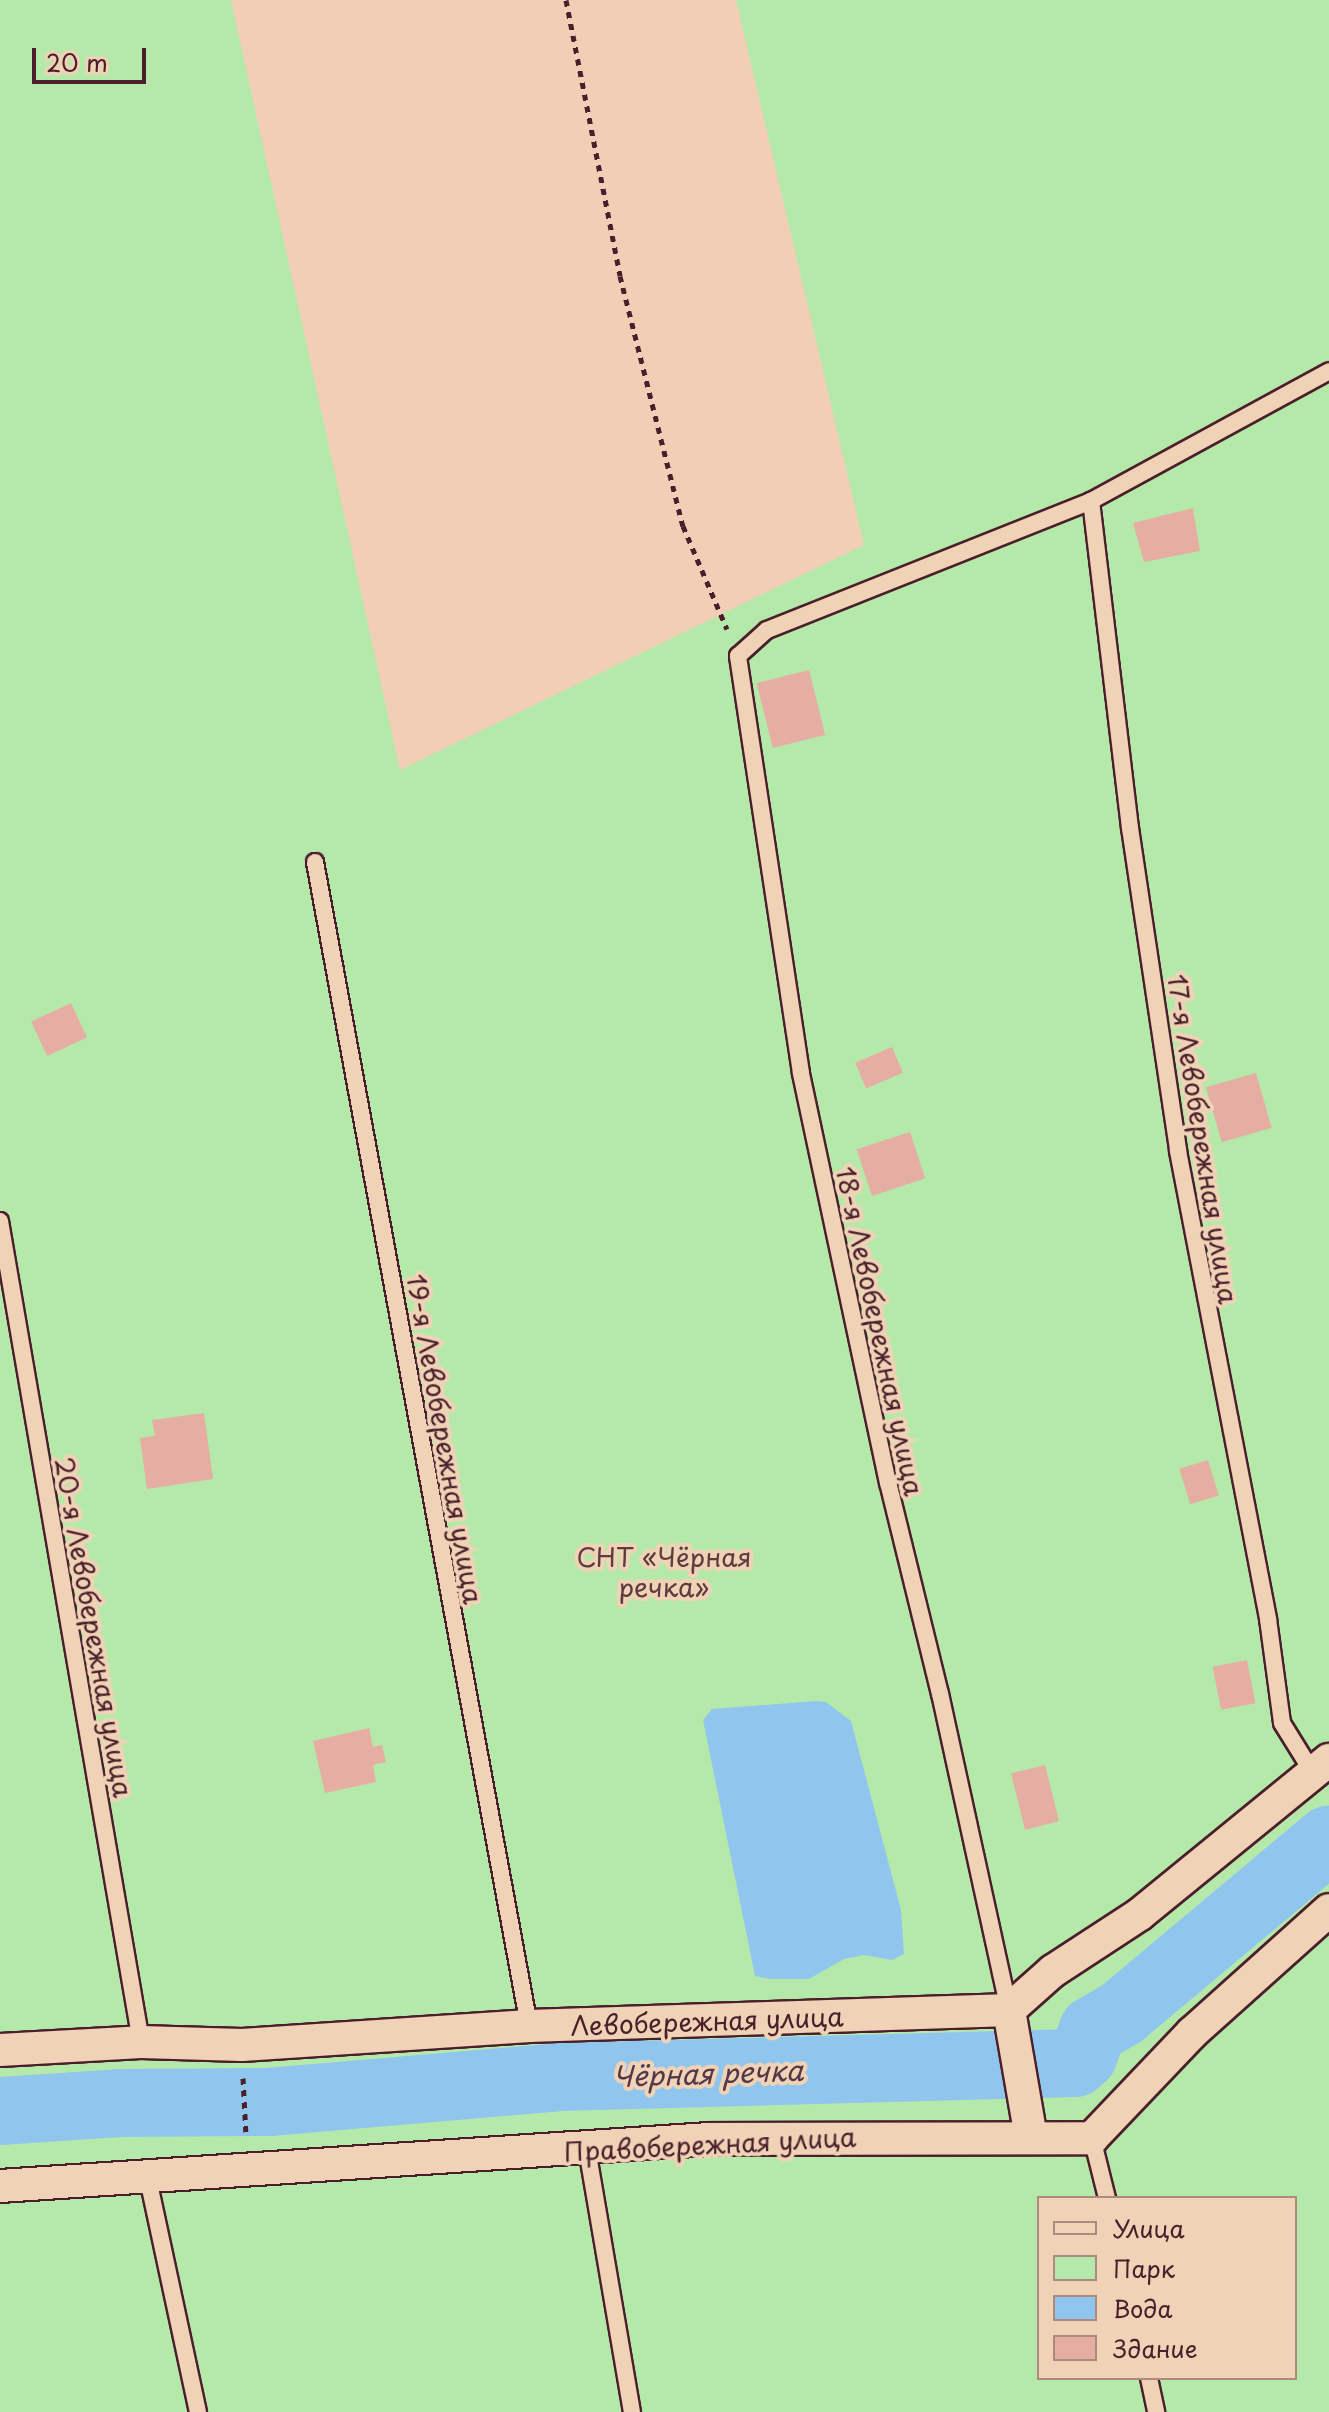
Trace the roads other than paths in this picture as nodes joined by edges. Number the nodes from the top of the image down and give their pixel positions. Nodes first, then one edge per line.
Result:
1 (1329, 371) edge
2 (1091, 501) junction
3 (315, 862) dead end
4 (0, 1221) edge
5 (1321, 1766) edge
6 (1329, 1910) edge
7 (1009, 2010) junction
8 (529, 2026) junction
9 (141, 2042) junction
10 (0, 2050) edge
11 (1031, 2137) junction
12 (1092, 2138) junction
13 (587, 2149) junction
14 (148, 2179) junction
15 (0, 2186) edge
16 (1106, 2196) edge
17 (1149, 2380) edge
18 (198, 2412) edge
19 (632, 2412) edge
20 (1156, 2412) edge

1 - 2 lane
2 - 5 lane, 17-я Левобережная улица
2 - 7 lane, 18-я Левобережная улица
3 - 8 lane, 19-я Левобережная улица
4 - 9 lane, 20-я Левобережная улица
5 - 7 street
6 - 12 street
7 - 8 street, Левобережная улица
7 - 11 street
8 - 9 street, Левобережная улица
9 - 10 street, Левобережная улица
11 - 12 street, Правобережная улица
11 - 13 street, Правобережная улица
12 - 16 lane
13 - 14 street, Правобережная улица
13 - 19 lane
14 - 15 street, Правобережная улица
14 - 18 lane
17 - 20 lane

